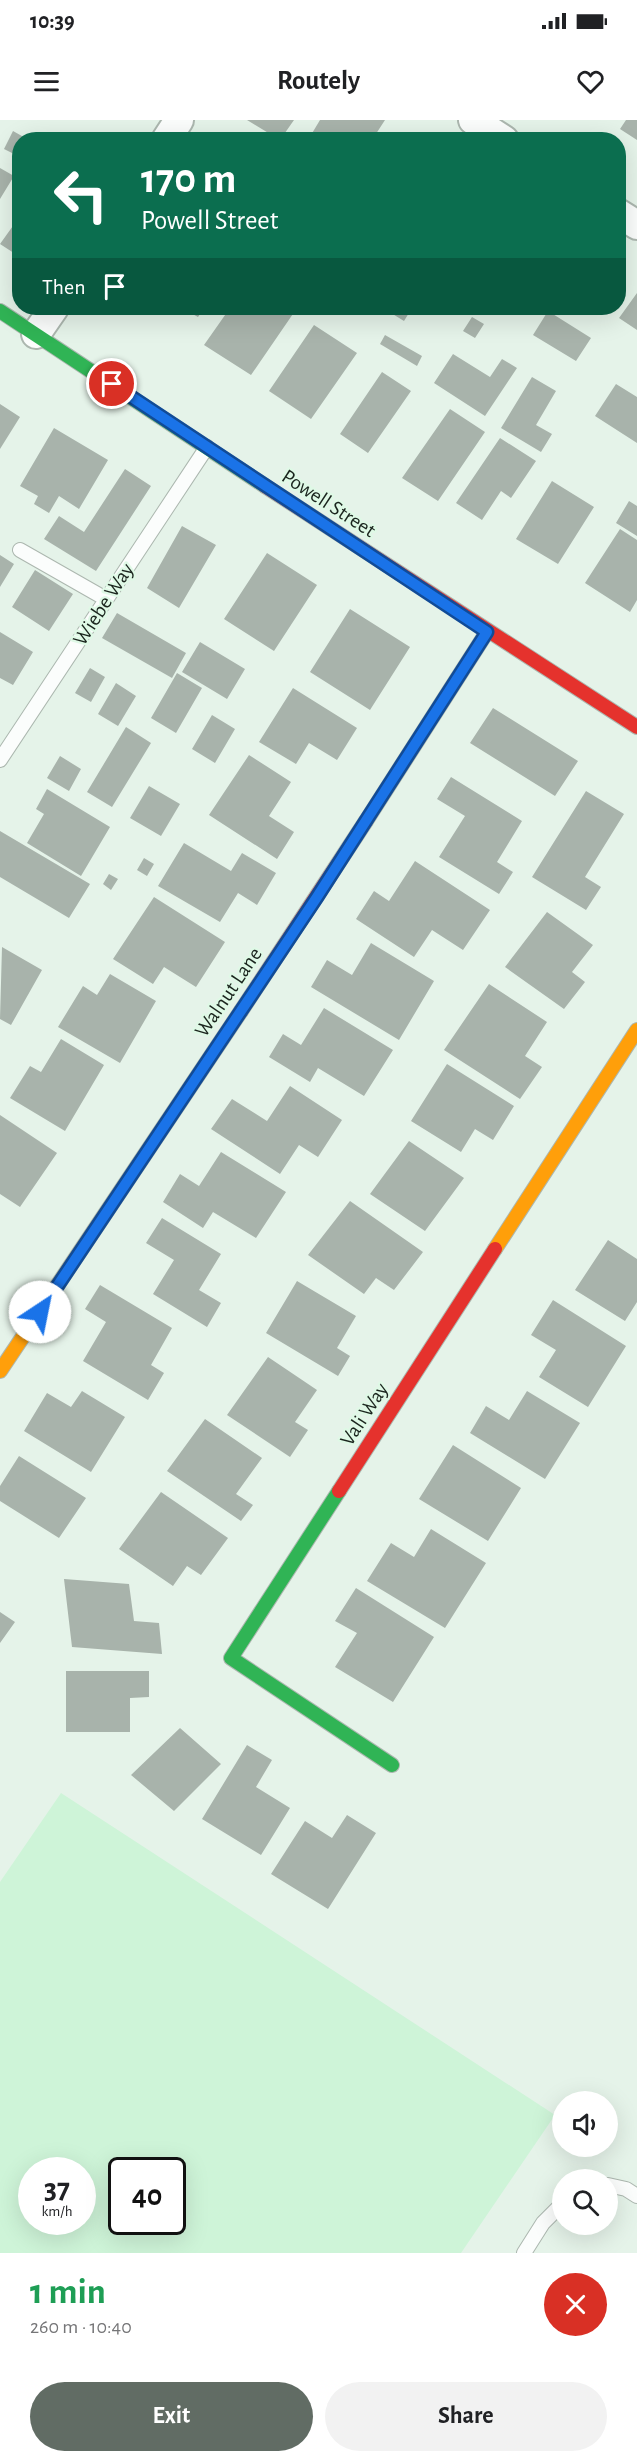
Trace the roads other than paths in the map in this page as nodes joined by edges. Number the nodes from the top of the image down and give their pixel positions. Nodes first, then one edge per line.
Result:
1 (473, 120) edge
2 (492, 132) edge
3 (0, 311) edge
4 (49, 315) edge
5 (36, 334) junction
6 (207, 447) junction
7 (20, 550) dead end
8 (106, 599) junction
9 (487, 632) junction
10 (637, 727) edge
11 (0, 760) edge
12 (637, 1030) edge
13 (0, 1371) edge
14 (392, 1766) dead end
15 (618, 2187) edge
16 (637, 2196) edge
17 (552, 2214) edge
18 (524, 2253) edge

1 - 2 street
3 - 5 street, Powell Street
4 - 5 street
5 - 6 street, Powell Street
6 - 8 lane, Wiebe Way
6 - 9 street, Powell Street
7 - 8 lane
8 - 11 lane, Wiebe Way
9 - 10 street, Powell Street
9 - 13 street, Walnut Lane
12 - 14 street, Vali Way
15 - 16 lane
17 - 18 lane

